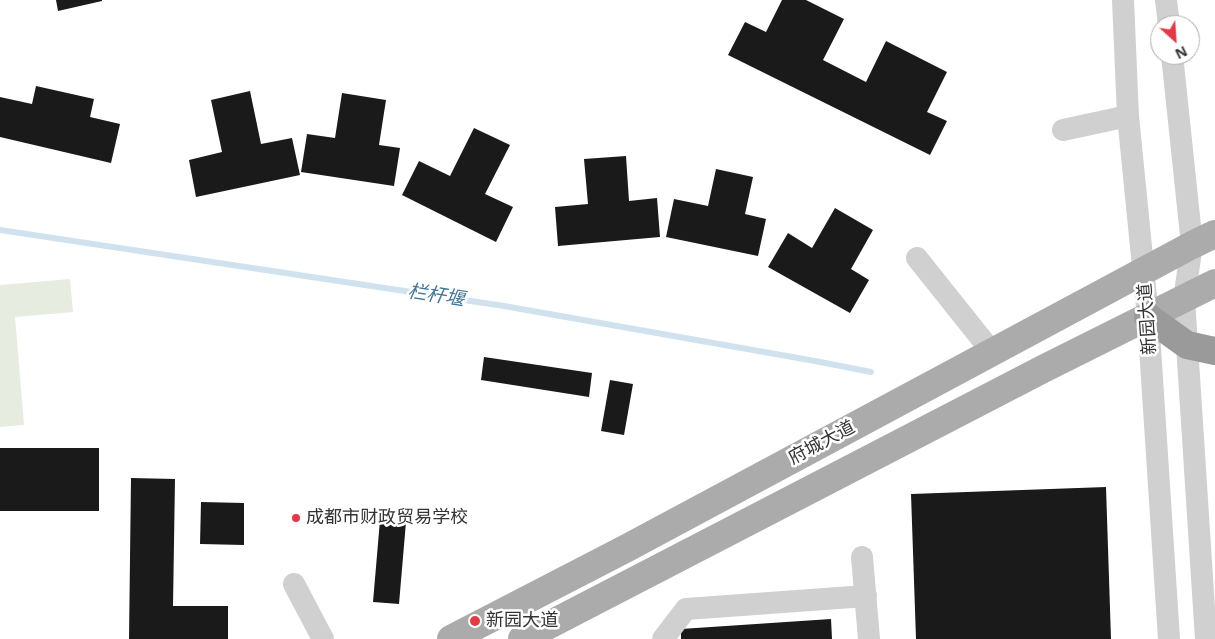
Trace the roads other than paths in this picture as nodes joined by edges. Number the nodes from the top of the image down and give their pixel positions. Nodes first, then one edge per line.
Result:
1 (1123, 0) edge
2 (1166, 0) edge
3 (1168, 15) edge
4 (1174, 65) edge
5 (1128, 116) junction
6 (1063, 130) dead end
7 (1203, 240) edge
8 (917, 258) dead end
9 (1144, 272) junction
10 (1215, 283) edge
11 (1184, 299) junction
12 (1148, 317) junction
13 (1187, 345) junction
14 (1215, 351) edge
15 (992, 352) junction
16 (862, 557) dead end
17 (294, 584) dead end
18 (866, 596) junction
19 (323, 639) edge
20 (451, 639) edge
21 (522, 639) edge
22 (664, 639) edge
23 (870, 639) edge
24 (1169, 639) edge
25 (1206, 639) edge

1 - 5 street, 新园大道
2 - 3 street
4 - 7 street
5 - 6 street
5 - 9 street, 新园大道
7 - 9 main road, 府城大道
7 - 11 street
8 - 15 street
9 - 12 street, 新园大道
9 - 15 main road, 府城大道
10 - 11 main road, 府城大道
11 - 12 main road, 府城大道
11 - 13 street
12 - 13 highway
12 - 21 main road, 府城大道
12 - 24 street, 新园大道
13 - 14 highway
13 - 25 street
15 - 20 main road, 府城大道
16 - 18 street
17 - 19 street
18 - 22 street
18 - 23 street

